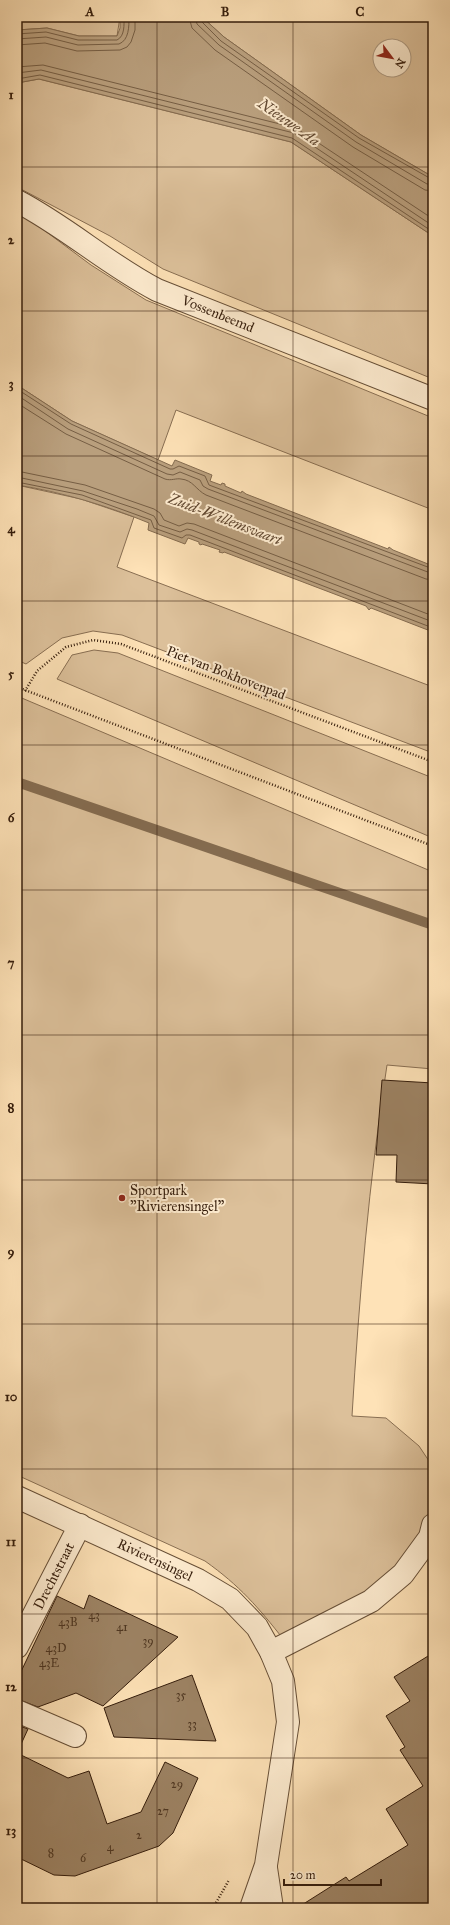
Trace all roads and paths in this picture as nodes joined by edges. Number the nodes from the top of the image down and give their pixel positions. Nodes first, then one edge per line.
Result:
1 (17, 201) edge
2 (433, 399) edge
3 (17, 687) edge
4 (25, 691) junction
5 (433, 762) edge
6 (433, 846) edge
7 (17, 1496) edge
8 (80, 1525) junction
9 (433, 1525) edge
10 (17, 1647) edge
11 (272, 1652) junction
12 (17, 1711) edge
13 (75, 1736) dead end
14 (266, 1865) junction
15 (251, 1908) edge
16 (272, 1908) edge

1 - 2 street, Vossenbeemd
3 - 4 path
4 - 5 path, Piet van Bokhovenpad
4 - 6 path
7 - 8 street, Rivierensingel
8 - 10 street, Drechtstraat
8 - 11 street, Rivierensingel
9 - 11 street
11 - 14 street, Rivierensingel
12 - 13 street
14 - 15 street, Rivierensingel
14 - 16 street, Rivierensingel

